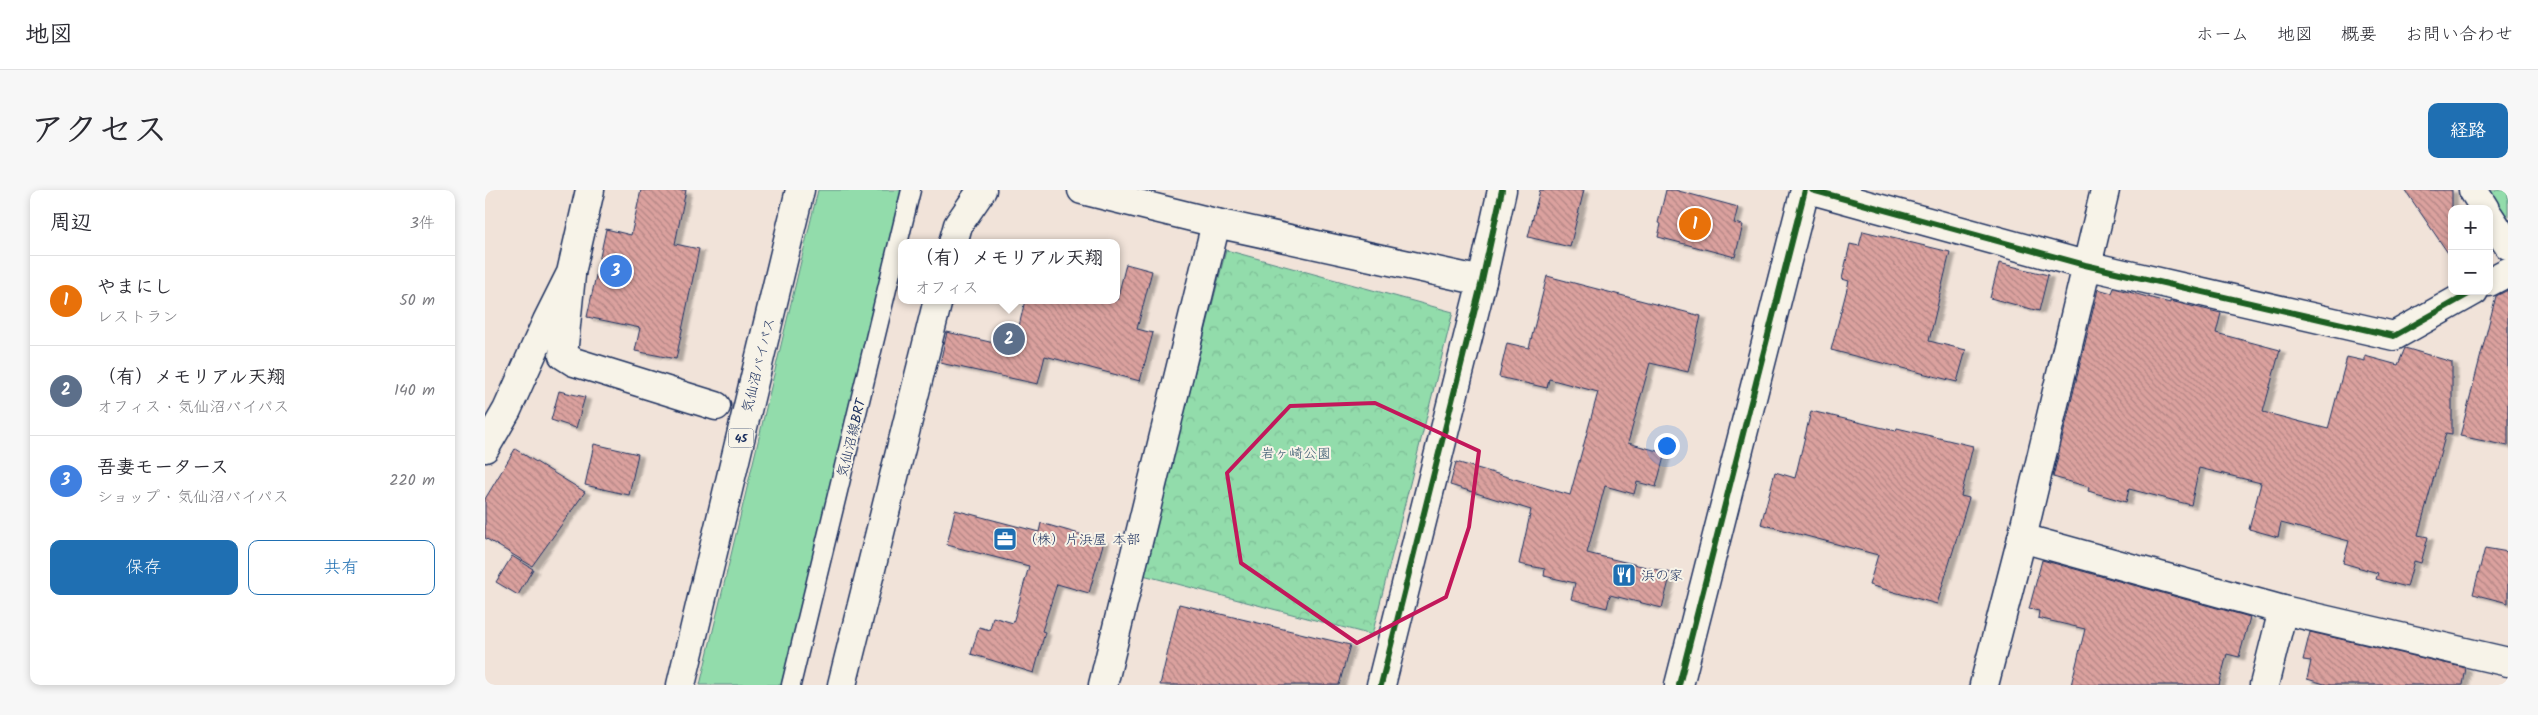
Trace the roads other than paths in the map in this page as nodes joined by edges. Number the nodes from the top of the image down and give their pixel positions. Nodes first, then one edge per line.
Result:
1 (590, 190) edge
2 (800, 190) edge
3 (911, 190) edge
4 (982, 190) edge
5 (1082, 190) edge
6 (1501, 190) edge
7 (1805, 190) edge
8 (1812, 190) edge
9 (2105, 190) edge
10 (2473, 190) edge
11 (2482, 205) edge
12 (2493, 222) edge
13 (1216, 223) junction
14 (899, 239) edge
15 (954, 239) edge
16 (898, 244) edge
17 (2508, 245) edge
18 (2085, 265) junction
19 (2508, 272) edge
20 (571, 273) junction
21 (2493, 280) edge
22 (1483, 281) junction
23 (2466, 295) edge
24 (937, 304) edge
25 (716, 406) dead end
26 (485, 448) edge
27 (2022, 538) junction
28 (2283, 610) junction
29 (2508, 662) edge
30 (681, 685) edge
31 (791, 685) edge
32 (842, 685) edge
33 (1103, 685) edge
34 (1381, 685) edge
35 (1679, 685) edge
36 (1984, 685) edge
37 (2265, 685) edge

1 - 20 main road
2 - 30 main road, 気仙沼バイパス / 45
3 - 14 lane, 気仙沼線BRT
4 - 15 main road
5 - 13 main road
6 - 22 main road
7 - 35 main road
8 - 18 main road
9 - 18 main road
10 - 11 main road
12 - 17 main road
13 - 22 main road
13 - 33 main road
16 - 31 lane, 気仙沼線BRT
18 - 23 main road
18 - 27 main road
19 - 21 main road
20 - 25 main road
20 - 26 main road
22 - 34 main road
24 - 32 main road
27 - 28 main road
27 - 36 main road
28 - 29 main road
28 - 37 main road

